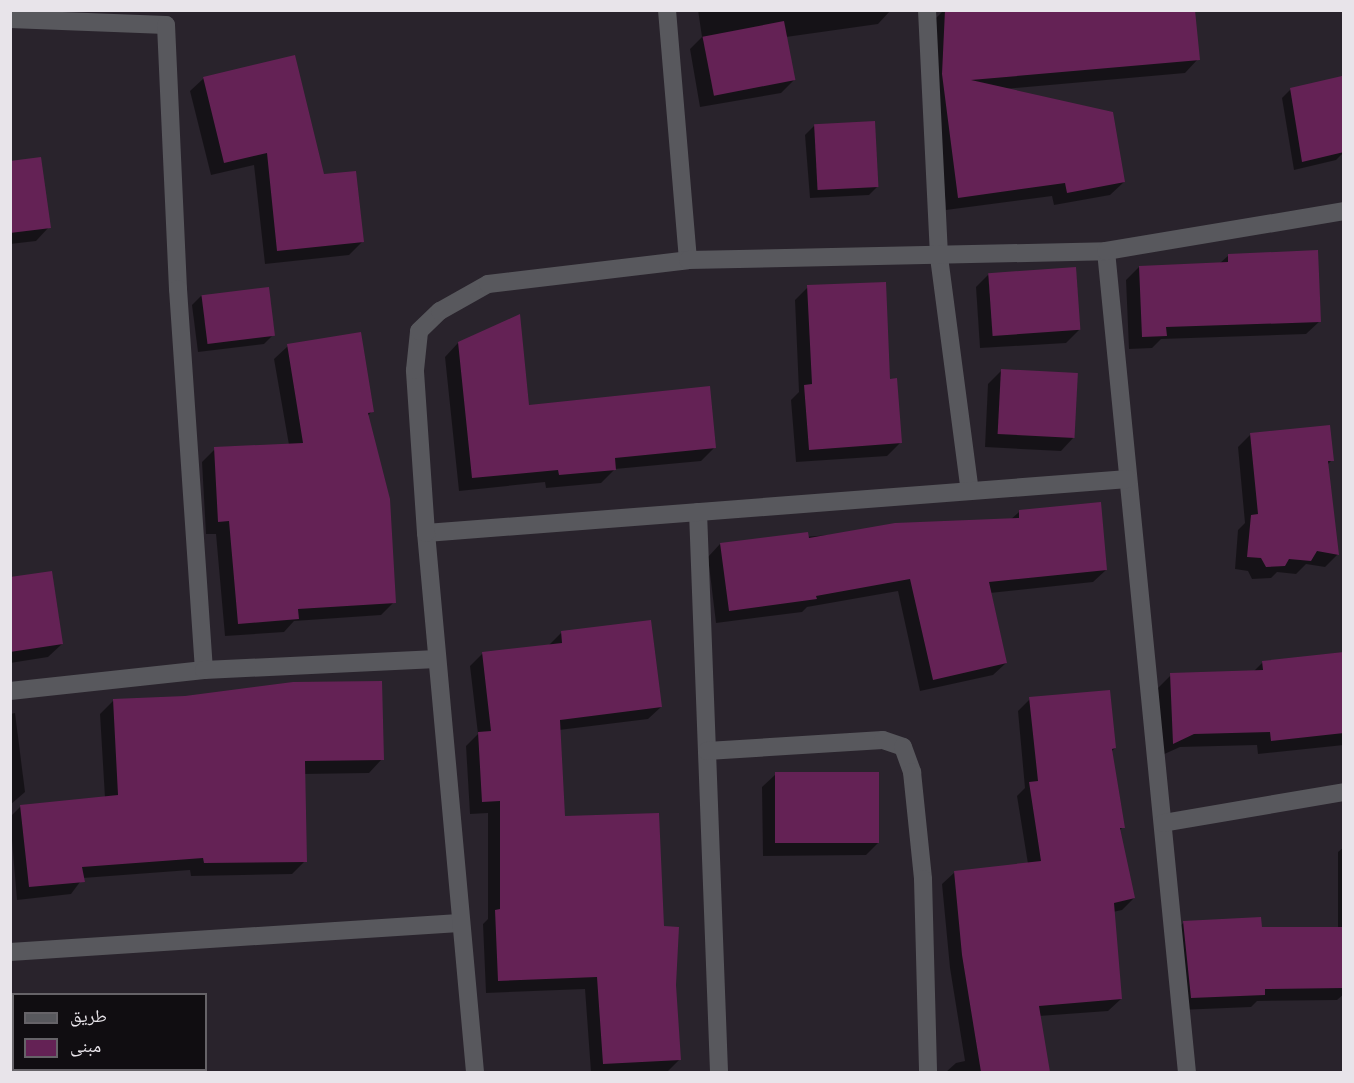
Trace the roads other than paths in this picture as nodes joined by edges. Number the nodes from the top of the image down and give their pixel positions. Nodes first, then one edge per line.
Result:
1 (667, 10) edge
2 (927, 10) edge
3 (10, 19) edge
4 (1344, 211) edge
5 (1106, 251) junction
6 (939, 257) junction
7 (688, 260) junction
8 (1128, 479) junction
9 (970, 491) junction
10 (698, 512) junction
11 (426, 533) junction
12 (437, 659) junction
13 (204, 670) junction
14 (10, 691) edge
15 (707, 751) junction
16 (1344, 792) edge
17 (1163, 823) junction
18 (459, 923) junction
19 (10, 951) edge
20 (475, 1072) edge
21 (719, 1072) edge
22 (928, 1072) edge
23 (1188, 1072) edge

1 - 7 street
2 - 6 street
3 - 13 street
4 - 5 street
5 - 6 street
5 - 8 street
6 - 7 street
6 - 9 street
7 - 11 street
8 - 9 street
8 - 17 street
9 - 10 street
10 - 11 street
10 - 15 street
11 - 12 street
12 - 13 street
12 - 18 street
13 - 14 street
15 - 21 street
15 - 22 street
16 - 17 street
17 - 23 street
18 - 19 street
18 - 20 street

